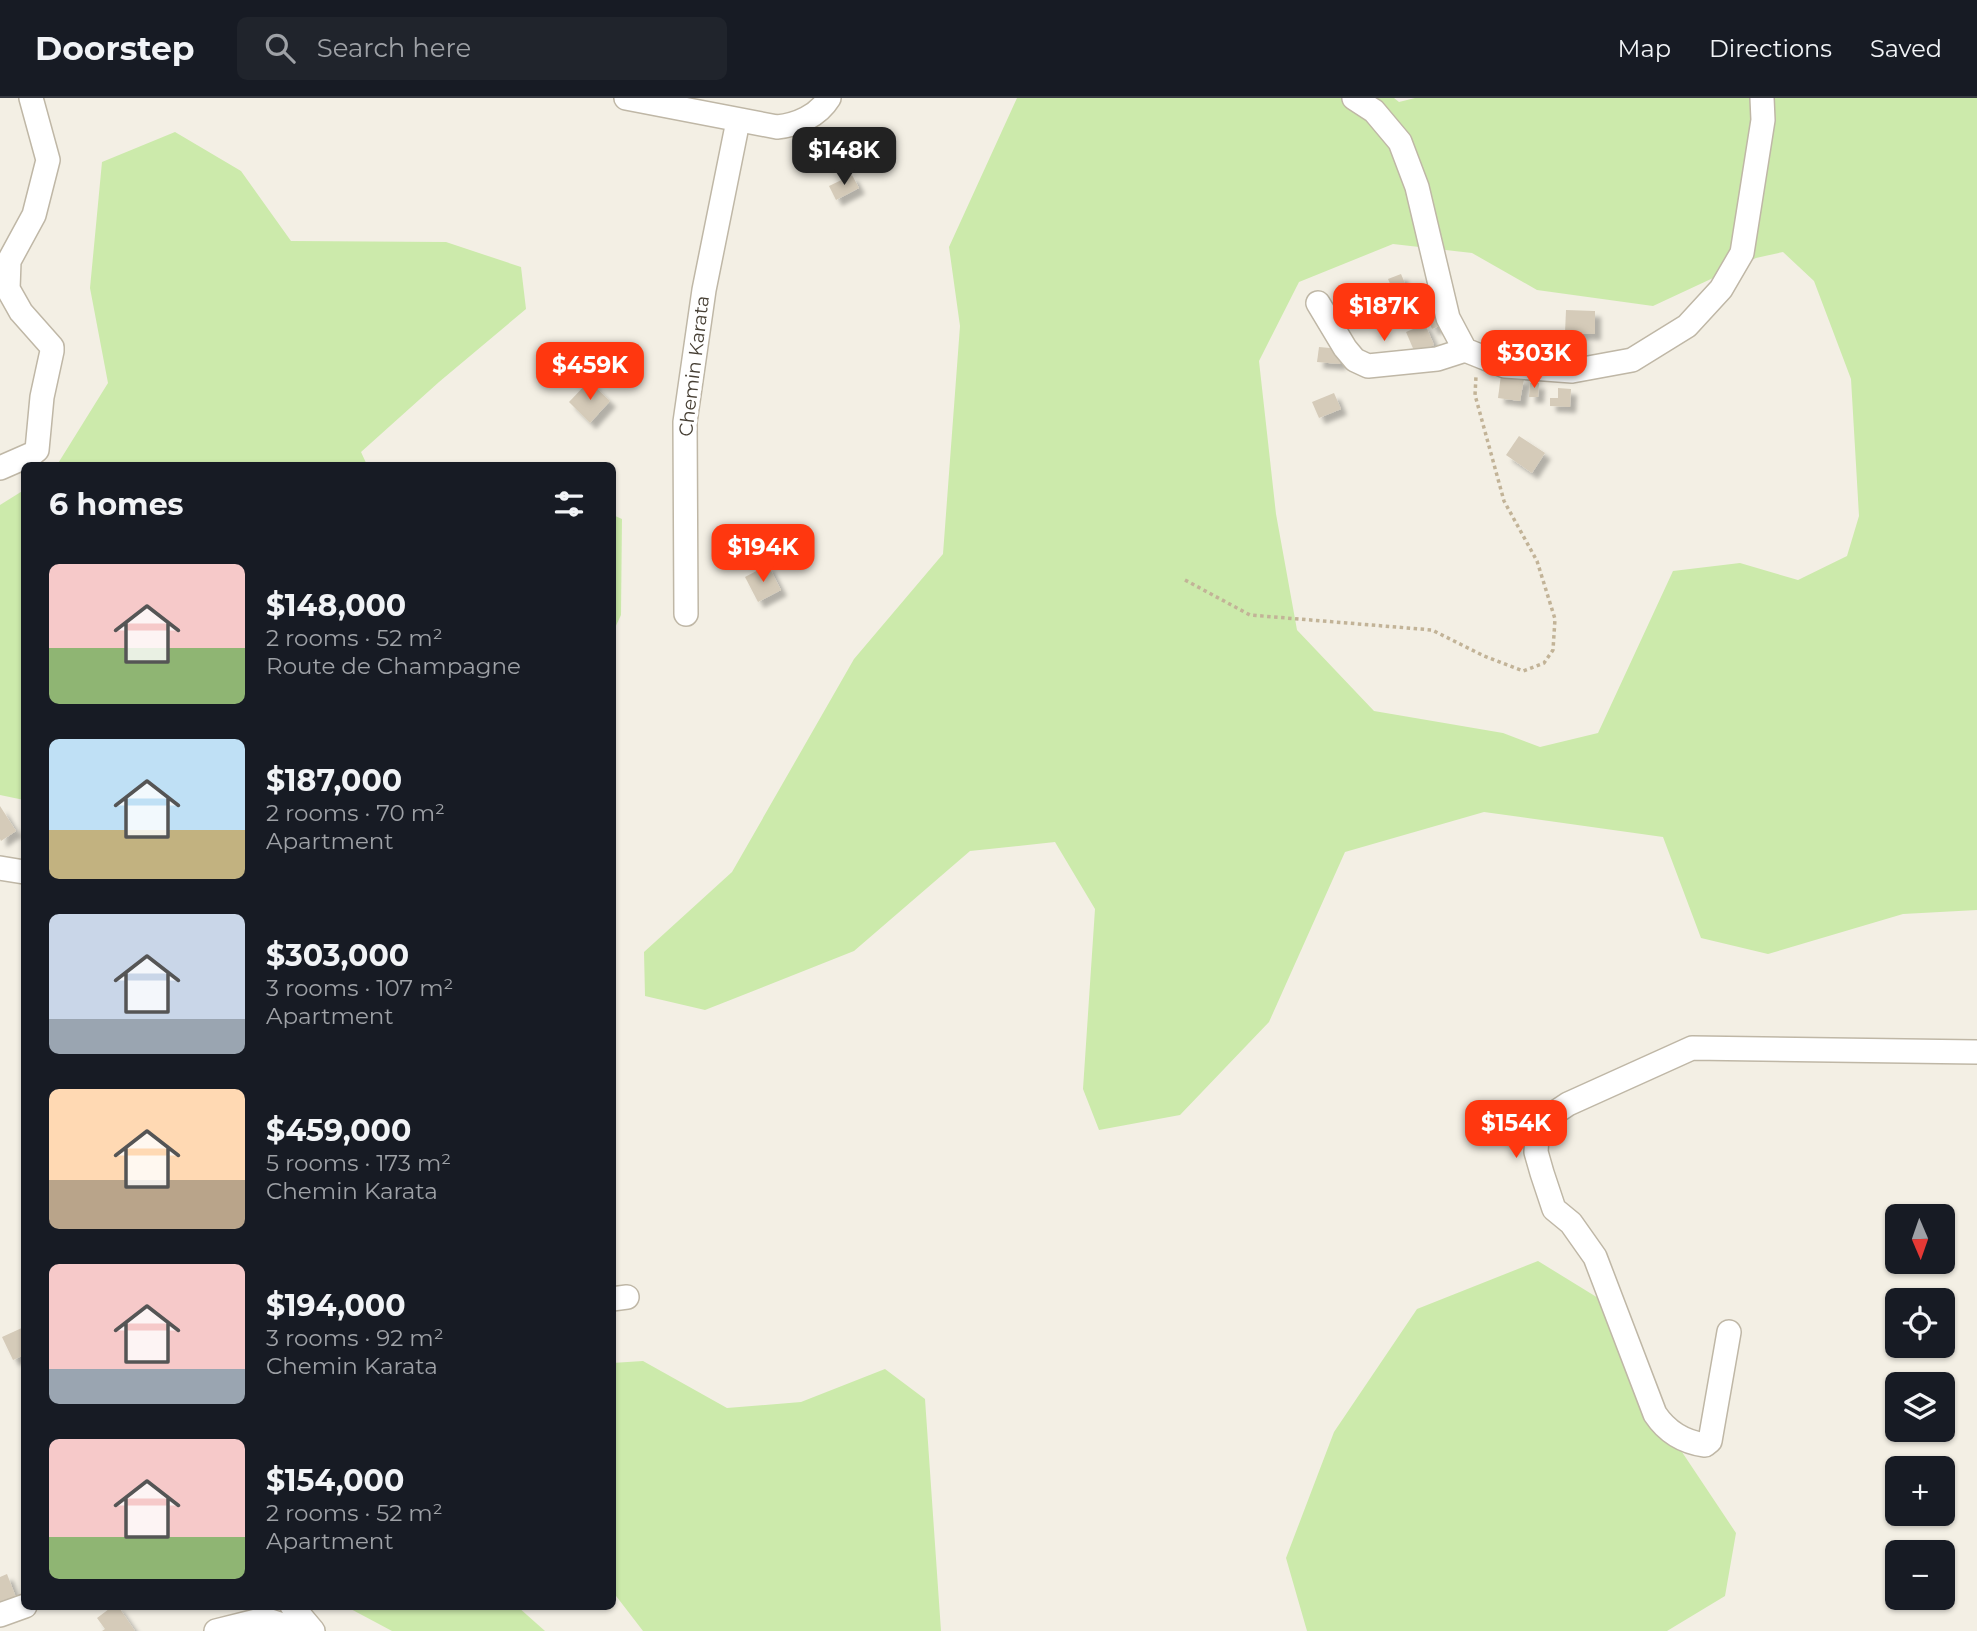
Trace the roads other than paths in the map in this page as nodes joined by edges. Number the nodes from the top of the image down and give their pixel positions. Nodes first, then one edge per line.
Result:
1 (31, 98) edge
2 (626, 98) edge
3 (829, 98) edge
4 (1354, 98) edge
5 (1762, 98) edge
6 (738, 121) junction
7 (1318, 303) dead end
8 (1472, 354) junction
9 (0, 468) edge
10 (686, 614) dead end
11 (0, 868) edge
12 (21, 872) edge
13 (1977, 1052) edge
14 (1729, 1332) dead end
15 (21, 1607) edge
16 (295, 1610) edge
17 (0, 1615) edge
18 (216, 1631) edge
19 (301, 1631) edge
20 (313, 1631) edge

1 - 9 street
2 - 6 street
3 - 6 street
4 - 8 street
5 - 8 street
6 - 10 street, Chemin Karata
7 - 8 street
11 - 12 street
13 - 14 street
15 - 17 street
16 - 20 street
18 - 19 street

